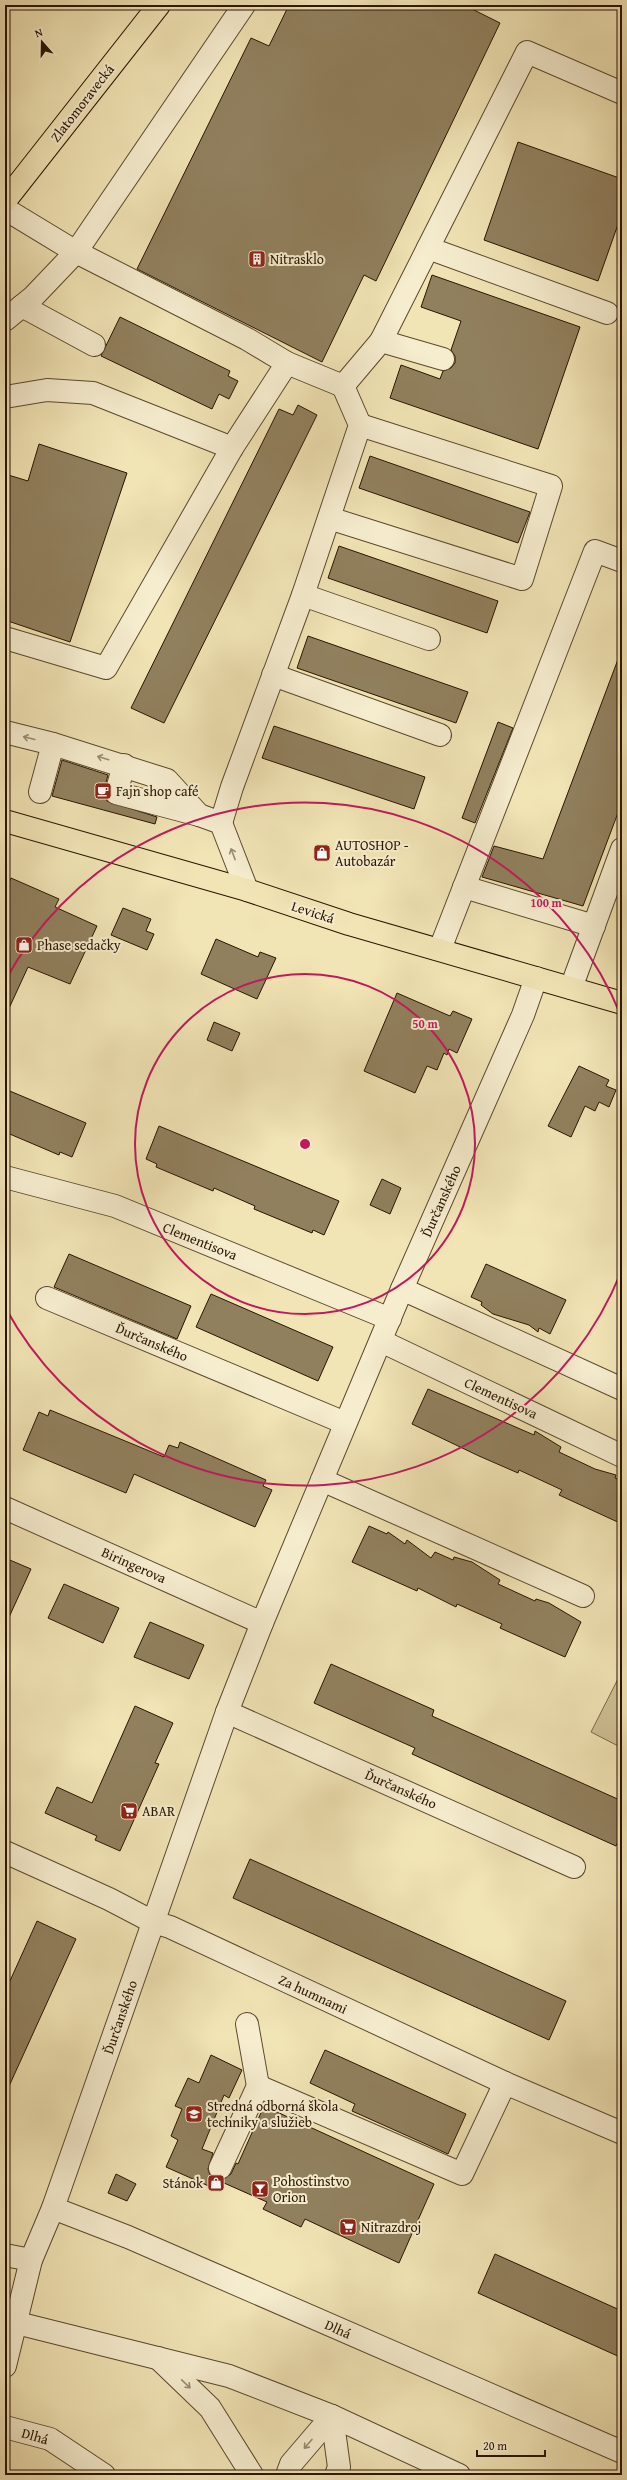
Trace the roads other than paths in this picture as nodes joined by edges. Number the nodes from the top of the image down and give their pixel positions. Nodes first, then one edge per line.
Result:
1 (159, 5) edge
2 (244, 5) edge
3 (622, 93) edge
4 (5, 201) edge
5 (5, 209) edge
6 (428, 248) junction
7 (76, 252) junction
8 (22, 306) junction
9 (606, 313) dead end
10 (5, 320) edge
11 (381, 341) junction
12 (94, 345) dead end
13 (443, 359) dead end
14 (287, 363) junction
15 (343, 386) junction
16 (5, 397) edge
17 (360, 425) junction
18 (232, 448) junction
19 (329, 518) junction
20 (622, 561) edge
21 (302, 595) junction
22 (5, 637) edge
23 (429, 639) dead end
24 (273, 675) junction
25 (5, 732) edge
26 (440, 735) dead end
27 (53, 744) junction
28 (124, 765) junction
29 (40, 792) dead end
30 (199, 815) junction
31 (5, 821) edge
32 (221, 823) junction
33 (622, 849) edge
34 (464, 887) junction
35 (247, 890) junction
36 (594, 926) junction
37 (440, 949) junction
38 (536, 978) junction
39 (571, 988) junction
40 (622, 1002) edge
41 (5, 1178) edge
42 (402, 1290) junction
43 (47, 1298) dead end
44 (390, 1319) junction
45 (381, 1341) junction
46 (622, 1389) edge
47 (345, 1424) junction
48 (622, 1456) edge
49 (322, 1480) junction
50 (5, 1508) edge
51 (583, 1596) dead end
52 (262, 1623) junction
53 (227, 1712) junction
54 (5, 1852) edge
55 (574, 1867) dead end
56 (153, 1922) junction
57 (247, 2024) dead end
58 (505, 2083) junction
59 (258, 2086) junction
60 (622, 2133) edge
61 (220, 2168) dead end
62 (54, 2208) junction
63 (5, 2255) edge
64 (31, 2260) junction
65 (10, 2321) edge
66 (158, 2357) junction
67 (5, 2366) edge
68 (332, 2416) junction
69 (5, 2428) edge
70 (622, 2452) edge
71 (104, 2475) edge
72 (252, 2475) edge
73 (287, 2475) edge
74 (336, 2475) edge
75 (459, 2475) edge

1 - 4 main road, Zlatomoravecká
2 - 7 street
3 - 6 street
5 - 7 street
6 - 9 street
6 - 11 street
7 - 8 street
7 - 14 street
8 - 10 street
8 - 12 street
11 - 13 street
11 - 15 street
14 - 15 street
14 - 18 street
15 - 17 street
16 - 18 street
17 - 19 street
17 - 19 street
18 - 22 street
19 - 21 street
20 - 34 street
21 - 23 street
21 - 24 street
24 - 26 street
24 - 32 street
27 -> 25 street
28 -> 27 street
27 - 29 street
28 - 30 street
28 - 30 street
30 - 32 street
31 - 35 main road, Levická
35 -> 32 street
33 - 36 street
34 - 36 street
34 - 37 street
35 - 37 main road, Levická
36 - 39 street
37 - 38 main road, Levická
38 - 39 main road, Levická
38 - 42 street, Ďurčanského
39 - 40 main road, Levická
41 - 44 street, Clementisova
42 - 44 street, Ďurčanského
42 - 46 street
43 - 47 street, Ďurčanského
44 - 45 street, Ďurčanského
45 - 47 street, Ďurčanského
45 - 48 street, Clementisova
47 - 49 street, Ďurčanského
49 - 51 street
49 - 52 street, Ďurčanského
50 - 52 street, Biringerova
52 - 53 street, Ďurčanského
53 - 55 street, Ďurčanského
53 - 56 street, Ďurčanského
54 - 56 street, Za humnami
56 - 58 street, Za humnami
56 - 62 street, Ďurčanského
57 - 59 street
58 - 59 street
58 - 60 street, Za humnami
59 - 61 street
62 - 64 street, Ďurčanského
62 - 70 street, Dlhá
63 - 64 street
64 - 65 street, Ďurčanského
65 - 66 street
65 - 67 street
66 - 68 street
66 -> 72 street
68 -> 73 street
68 - 74 street
68 - 75 street
69 - 71 street, Dlhá

